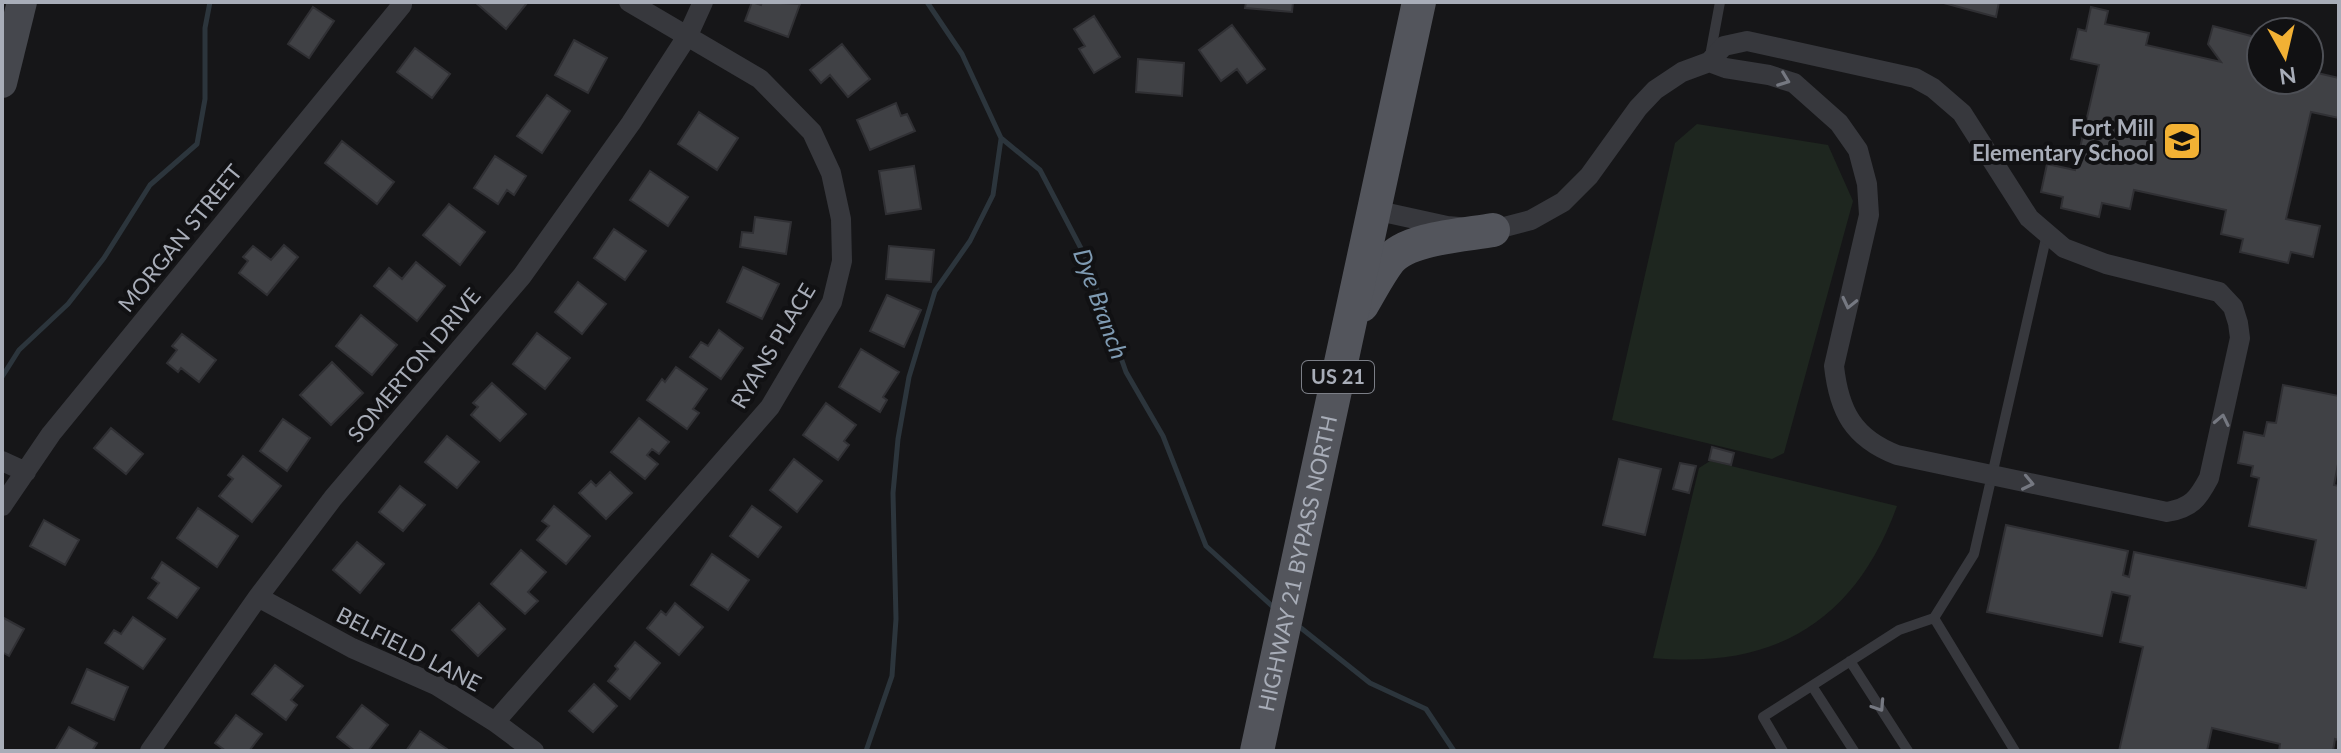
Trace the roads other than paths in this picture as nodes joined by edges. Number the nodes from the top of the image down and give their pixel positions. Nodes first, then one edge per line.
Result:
1 (22, 2) edge
2 (629, 2) edge
3 (703, 2) edge
4 (1419, 2) edge
5 (1720, 2) edge
6 (402, 5) dead end
7 (688, 35) junction
8 (1709, 62) junction
9 (2, 83) edge
10 (1374, 210) junction
11 (1493, 230) junction
12 (2047, 234) junction
13 (1349, 325) junction
14 (2, 461) edge
15 (26, 472) junction
16 (1991, 475) junction
17 (2, 506) edge
18 (258, 597) junction
19 (1934, 618) junction
20 (1850, 661) junction
21 (1812, 686) junction
22 (495, 722) junction
23 (150, 751) edge
24 (534, 751) edge
25 (1257, 751) edge
26 (1783, 751) edge
27 (1854, 751) edge
28 (1908, 751) edge
29 (2015, 751) edge

1 - 9 street
2 - 7 street, RYANS PLACE
3 - 7 street, SOMERTON DRIVE
4 - 10 main road, HIGHWAY 21 BYPASS NORTH / US 21
5 - 8 lane
6 - 15 street, MORGAN STREET
7 - 18 street, SOMERTON DRIVE
7 - 22 street, RYANS PLACE
8 - 11 street
8 - 12 street
8 -> 16 street
10 - 11 street
10 - 13 main road, HIGHWAY 21 BYPASS NORTH / US 21
11 - 13 main road
12 - 16 lane
16 -> 12 street
13 - 25 main road, HIGHWAY 21 BYPASS NORTH / US 21
14 - 15 street
15 - 17 street, MORGAN STREET
16 - 19 lane
18 - 22 street, BELFIELD LANE
18 - 23 street, SOMERTON DRIVE
19 - 20 lane
19 - 29 lane
20 - 21 lane
20 -> 28 lane
21 - 26 lane
21 - 27 lane
22 - 24 street, BELFIELD LANE

